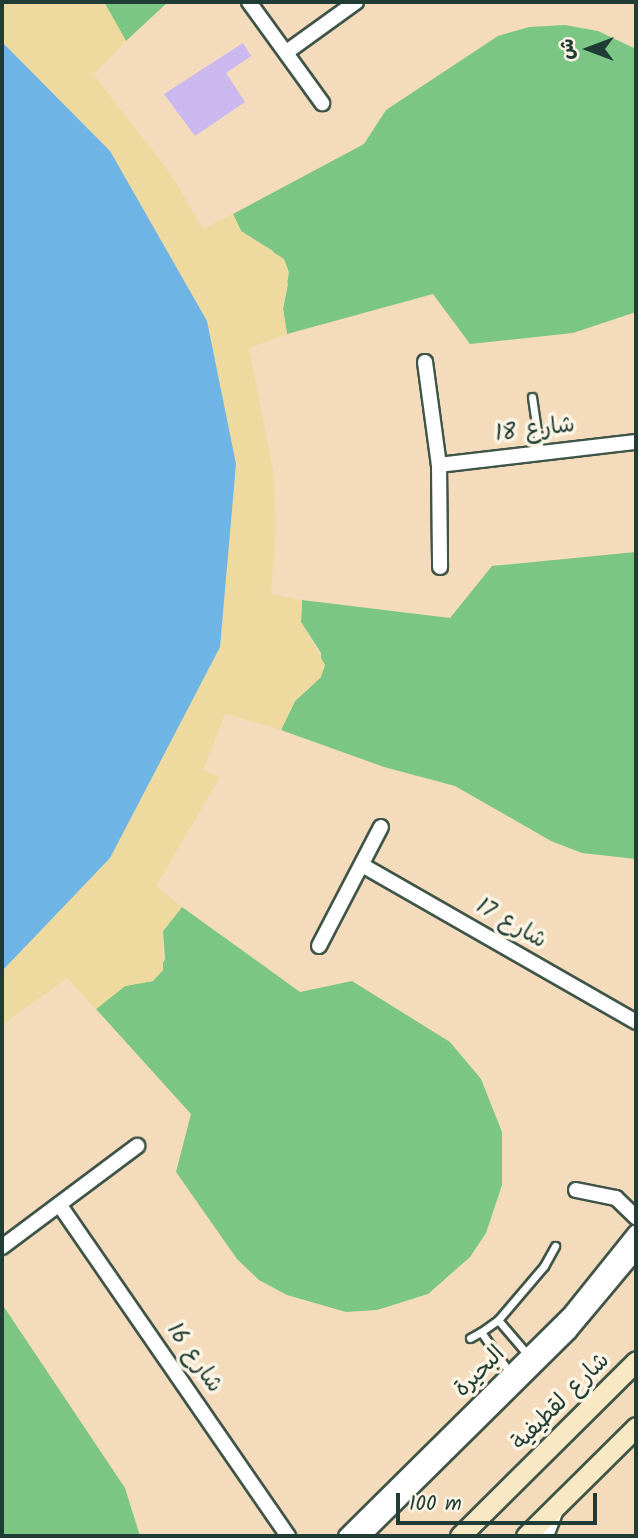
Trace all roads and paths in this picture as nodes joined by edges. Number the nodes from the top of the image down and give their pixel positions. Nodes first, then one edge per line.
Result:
1 (249, 2) edge
2 (356, 2) edge
3 (288, 51) junction
4 (322, 103) dead end
5 (425, 362) dead end
6 (532, 397) dead end
7 (636, 442) edge
8 (540, 453) junction
9 (439, 466) junction
10 (440, 567) dead end
11 (381, 827) dead end
12 (362, 865) junction
13 (319, 946) dead end
14 (636, 1022) edge
15 (137, 1146) dead end
16 (576, 1190) dead end
17 (61, 1206) junction
18 (636, 1217) edge
19 (636, 1232) edge
20 (555, 1246) dead end
21 (2, 1247) edge
22 (636, 1252) edge
23 (498, 1320) junction
24 (481, 1332) junction
25 (470, 1338) dead end
26 (529, 1355) junction
27 (636, 1361) edge
28 (514, 1378) junction
29 (636, 1427) edge
30 (444, 1448) junction
31 (559, 1505) junction
32 (288, 1536) edge
33 (346, 1536) edge
34 (363, 1536) edge
35 (460, 1536) edge
36 (526, 1536) edge
37 (546, 1536) edge

1 - 3 street
2 - 3 street
3 - 4 street
5 - 9 street
6 - 8 lane
7 - 8 street, شارع 18
8 - 9 street, شارع 18
9 - 10 street
11 - 12 street
12 - 13 street
12 - 14 street, شارع 17
15 - 17 street
16 - 18 street
17 - 21 street
17 - 32 street, شارع 16
19 - 26 street, البحيرة
20 - 23 lane
22 - 28 street, البحيرة
23 - 24 lane
23 - 26 lane
24 - 25 lane
24 - 28 lane
26 - 28 street, البحيرة
27 - 35 street, شارع لقطيفية
28 - 30 street, البحيرة
29 - 31 street
30 - 33 street, البحيرة
30 - 34 street, البحيرة
31 - 36 street
31 - 37 street

